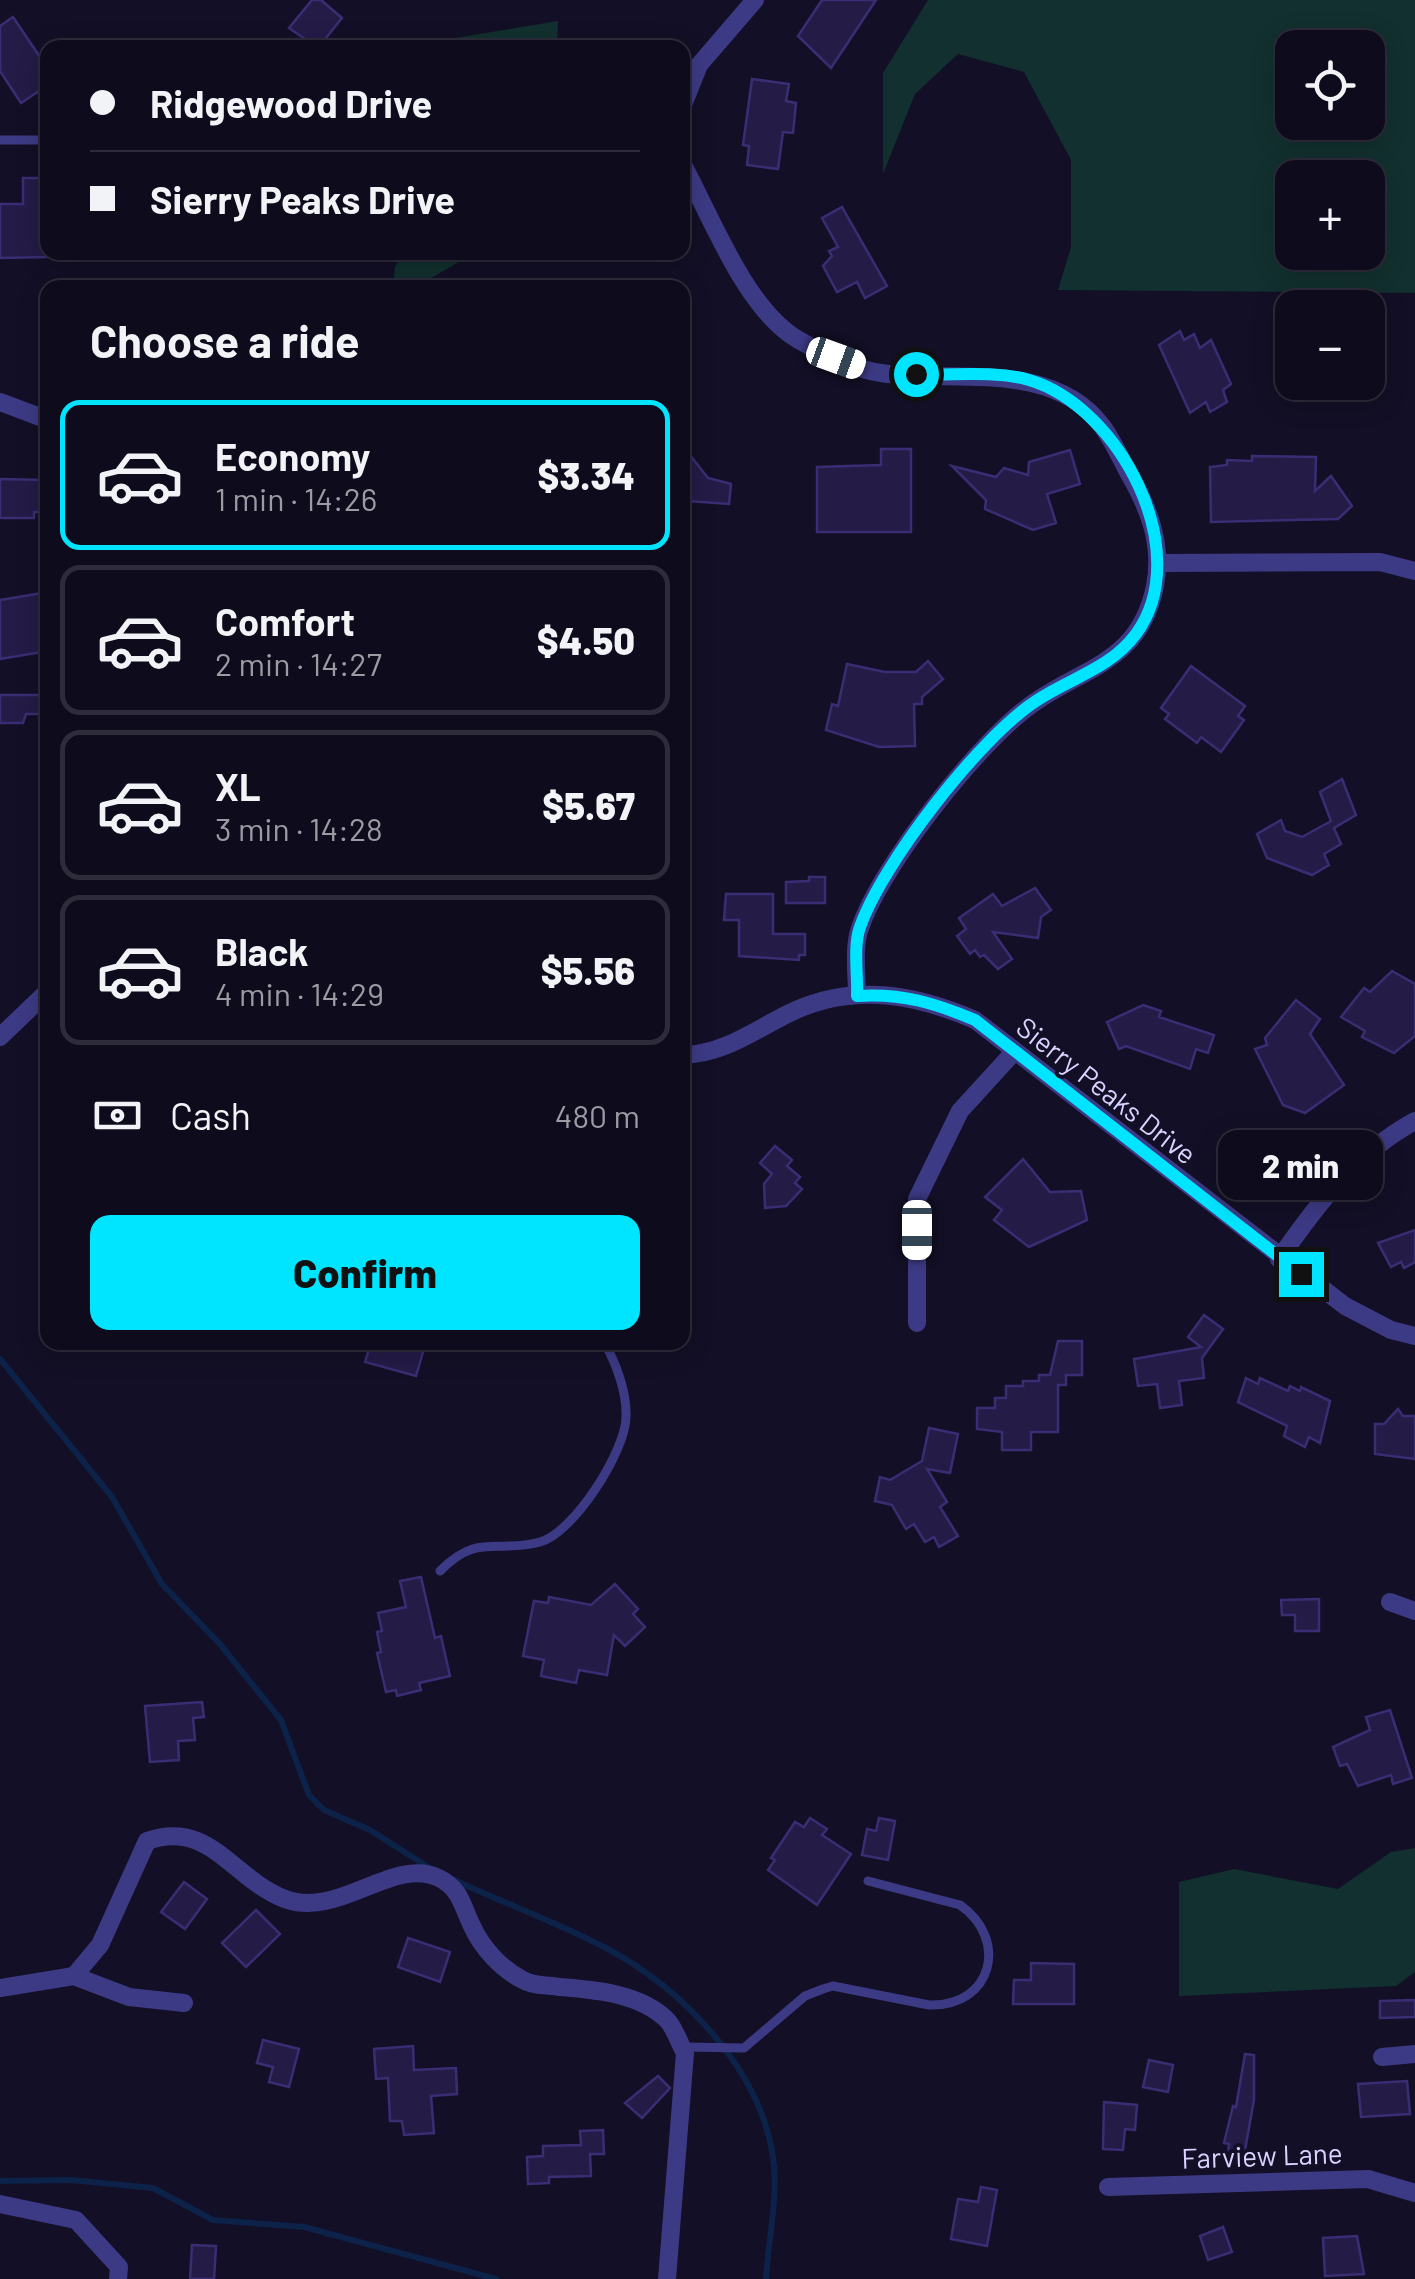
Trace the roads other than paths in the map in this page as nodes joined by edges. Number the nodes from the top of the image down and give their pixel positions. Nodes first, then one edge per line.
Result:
1 (755, 0) edge
2 (690, 88) edge
3 (0, 140) edge
4 (40, 140) edge
5 (690, 178) edge
6 (0, 402) edge
7 (40, 417) edge
8 (1159, 563) junction
9 (1415, 571) edge
10 (857, 996) junction
11 (40, 998) edge
12 (0, 1037) edge
13 (1013, 1053) junction
14 (690, 1054) edge
15 (1415, 1121) edge
16 (1279, 1259) junction
17 (917, 1324) dead end
18 (1415, 1336) edge
19 (607, 1350) edge
20 (440, 1571) dead end
21 (1390, 1602) dead end
22 (1415, 1611) edge
23 (868, 1881) dead end
24 (74, 1976) junction
25 (0, 1988) edge
26 (184, 2002) dead end
27 (681, 2047) junction
28 (1415, 2054) edge
29 (1382, 2057) dead end
30 (1108, 2188) dead end
31 (1415, 2192) edge
32 (0, 2204) edge
33 (118, 2279) edge
34 (667, 2279) edge

1 - 2 street
3 - 4 lane
5 - 8 street
6 - 7 street
8 - 9 street
8 - 10 street
10 - 13 street, Sierry Peaks Drive
10 - 14 street, Sierry Peaks Drive
11 - 12 street
13 - 16 street, Sierry Peaks Drive
13 - 17 street
15 - 16 street
16 - 18 street, Sierry Peaks Drive
19 - 20 lane
21 - 22 street
23 - 27 lane
24 - 25 street
24 - 26 street
24 - 27 street
27 - 34 street
28 - 29 street
30 - 31 street, Farview Lane
32 - 33 street

